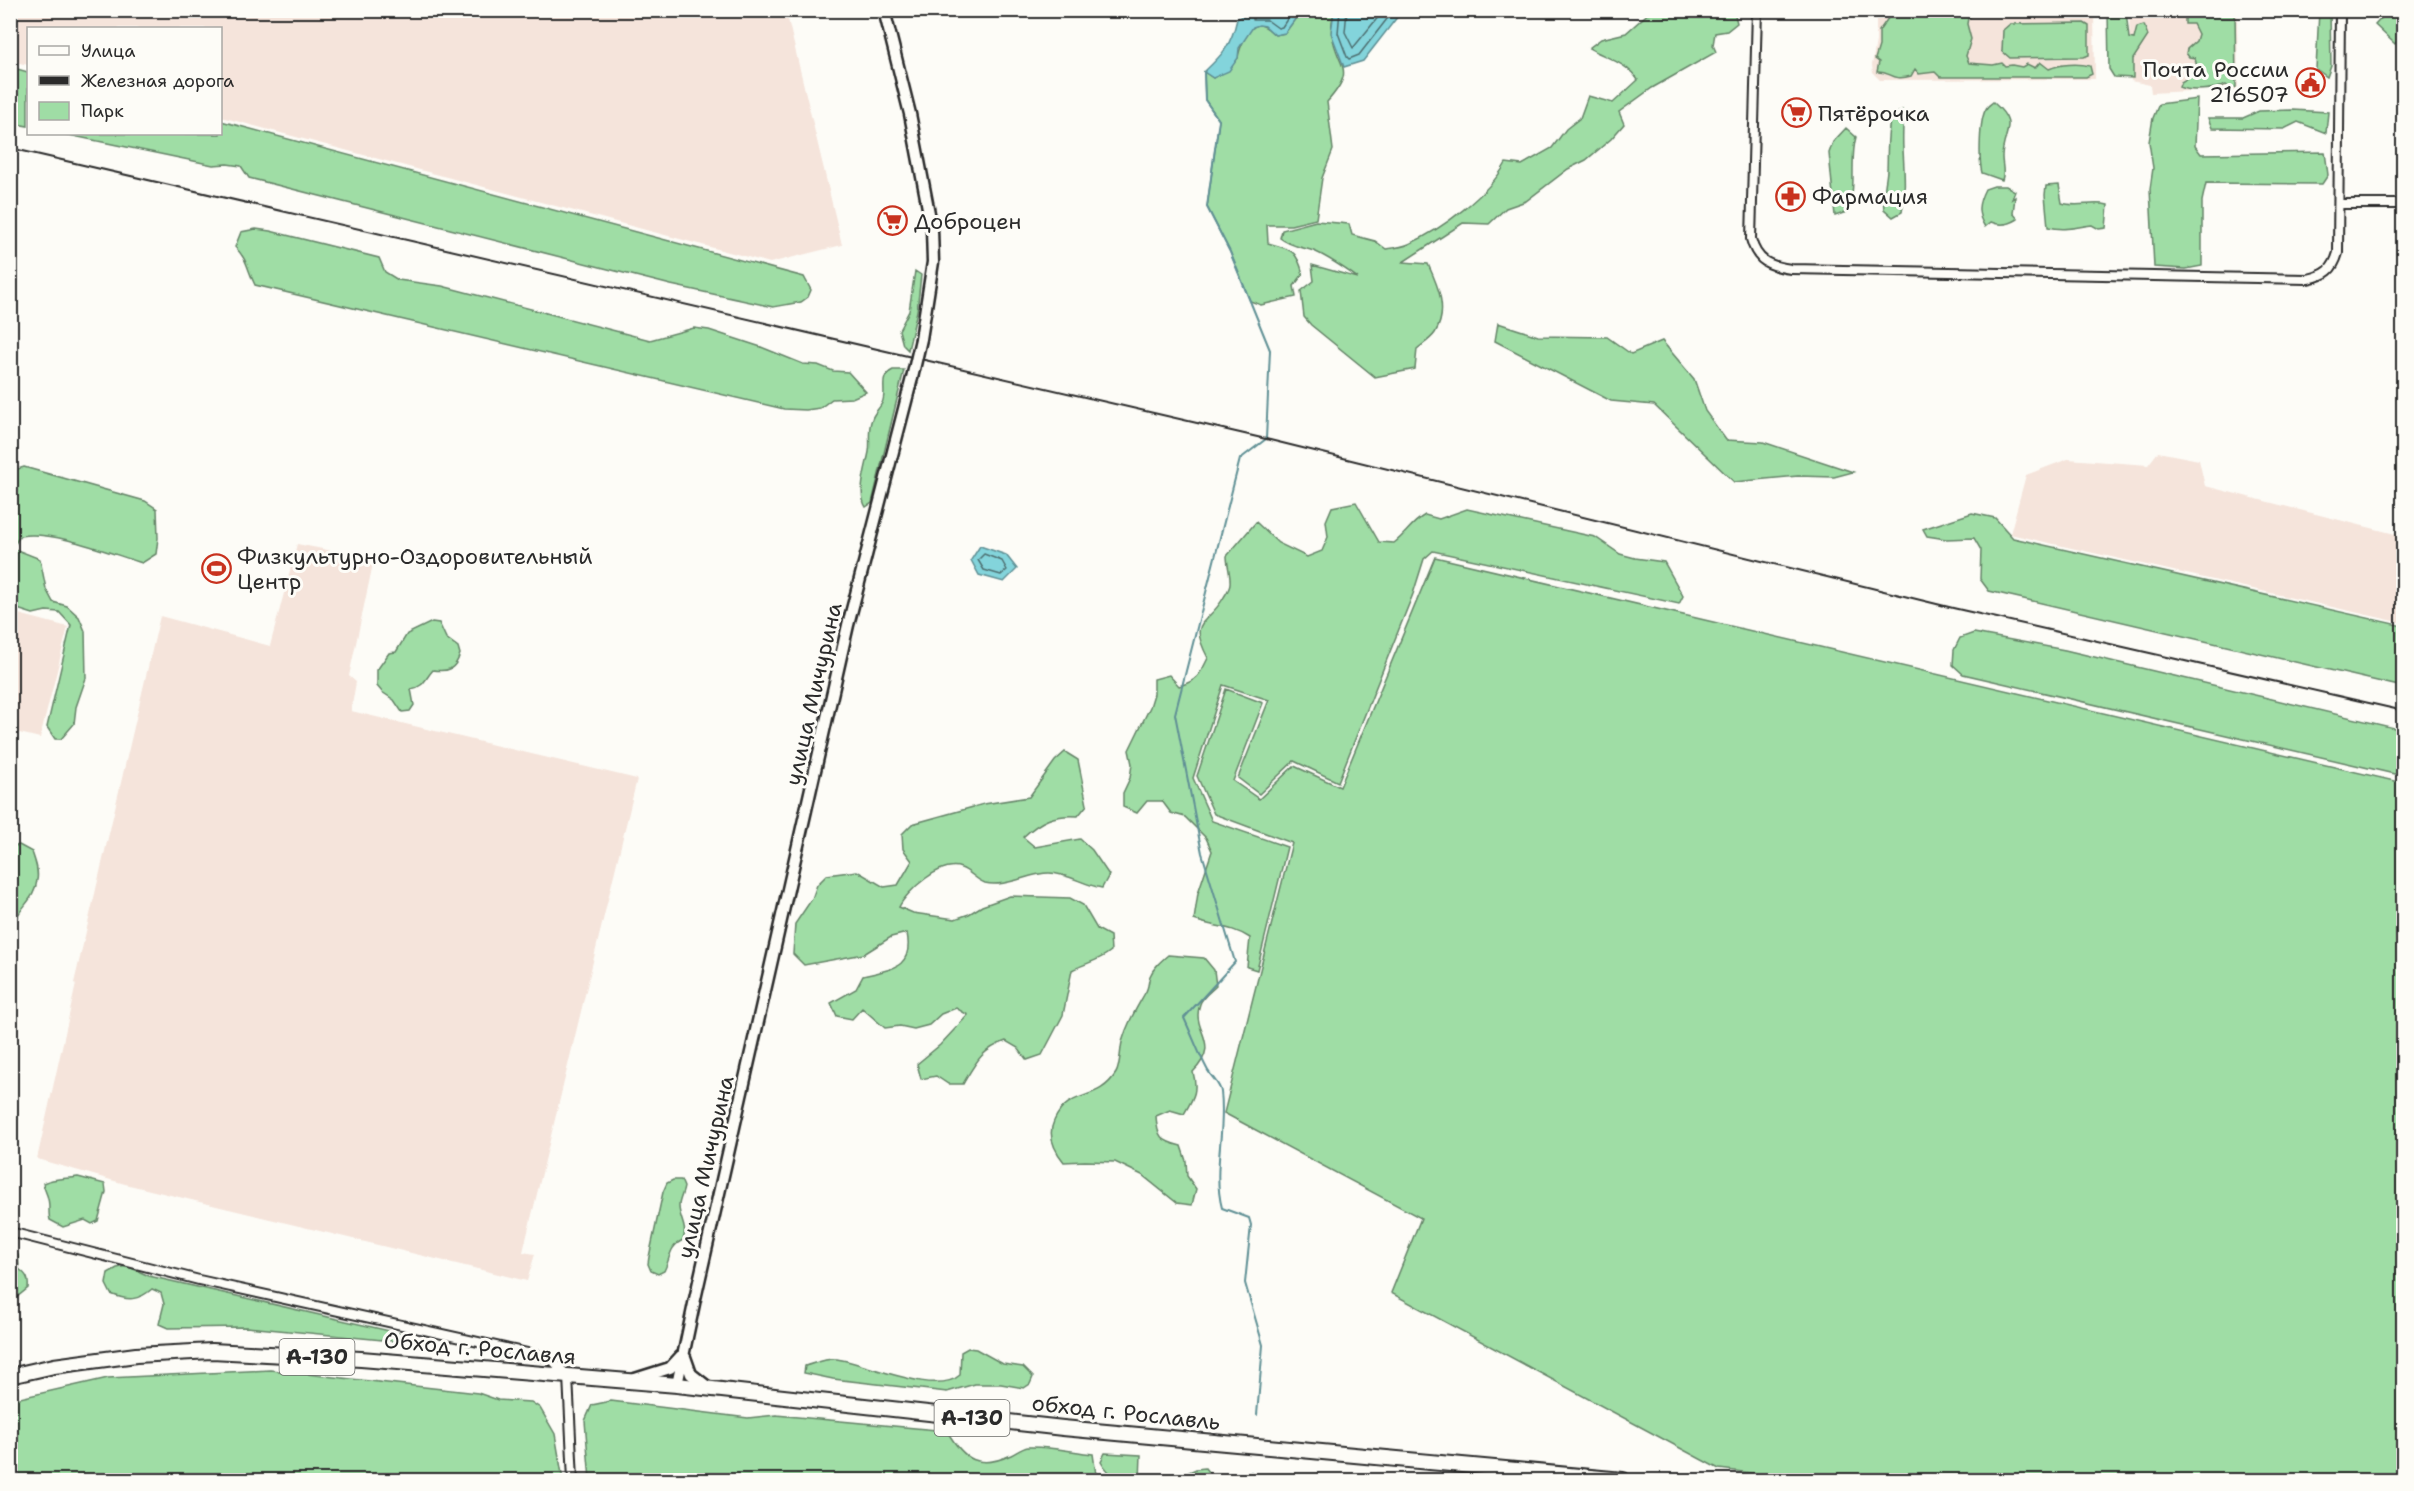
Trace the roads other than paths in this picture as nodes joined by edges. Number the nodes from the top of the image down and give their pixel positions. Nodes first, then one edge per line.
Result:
1 (884, 10) edge
2 (1757, 10) edge
3 (2340, 10) edge
4 (2339, 204) junction
5 (2403, 204) edge
6 (10, 1232) edge
7 (684, 1350) junction
8 (10, 1376) edge
9 (568, 1376) junction
10 (625, 1381) junction
11 (677, 1386) junction
12 (711, 1389) junction
13 (573, 1480) edge
14 (1623, 1480) edge

1 - 7 main road, улица Мичурина, bridge
2 - 4 street
3 - 4 street
4 - 5 street
6 - 9 street
7 - 10 main road
7 - 11 main road, улица Мичурина
7 - 12 main road
8 - 9 highway, Обход г. Рославля / А-130
9 - 10 highway, Обход г. Рославля / А-130
9 - 13 street
10 - 11 highway, обход г. Рославль / А-130
11 - 12 highway, обход г. Рославль / А-130
12 - 14 highway, обход г. Рославль / А-130

